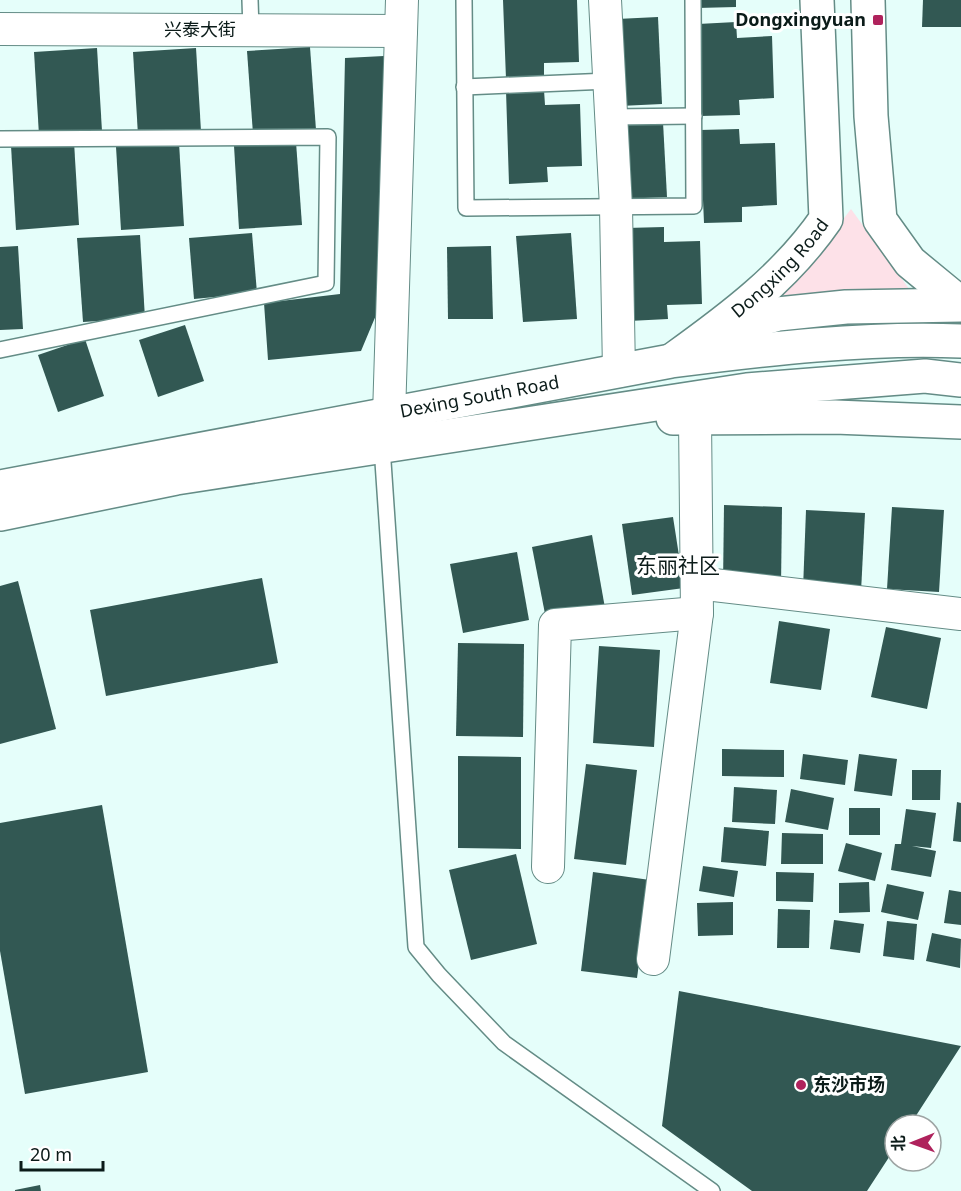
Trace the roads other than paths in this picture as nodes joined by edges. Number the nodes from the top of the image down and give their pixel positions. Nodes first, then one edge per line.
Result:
1 (402, 0) edge
2 (464, 0) edge
3 (605, 0) edge
4 (693, 0) edge
5 (817, 0) edge
6 (868, 0) edge
7 (250, 15) edge
8 (0, 29) edge
9 (401, 31) junction
10 (609, 81) junction
11 (464, 87) junction
12 (694, 116) junction
13 (611, 117) junction
14 (0, 139) edge
15 (616, 207) junction
16 (961, 304) edge
17 (710, 333) junction
18 (961, 341) edge
19 (0, 350) edge
20 (671, 361) junction
21 (619, 371) junction
22 (961, 380) edge
23 (389, 415) junction
24 (695, 418) junction
25 (554, 420) junction
26 (961, 422) edge
27 (382, 447) junction
28 (0, 487) edge
29 (0, 514) edge
30 (697, 598) junction
31 (961, 614) edge
32 (548, 867) dead end
33 (653, 958) dead end
34 (712, 1191) edge

1 - 9 street
2 - 11 lane
3 - 10 street
4 - 12 lane
5 - 17 main road, Dongxing Road
6 - 16 main road
7 - 8 street, 兴泰大街
7 - 9 street, 兴泰大街
9 - 23 street
10 - 11 lane
10 - 13 street
11 - 15 lane
12 - 13 lane
12 - 15 lane
13 - 15 street
14 - 19 lane
15 - 21 street
16 - 17 main road
17 - 20 main road, Dongxing Road
18 - 20 main road, Dexing South Road
20 - 21 main road, Dexing South Road
21 - 23 main road, Dexing South Road
22 - 25 main road, Dexing South Road
23 - 28 main road, Dexing South Road
24 - 25 main road
24 - 26 main road
24 - 30 street
25 - 27 main road, Dexing South Road
27 - 29 main road, Dexing South Road
27 - 34 lane
30 - 31 street
30 - 32 street
30 - 33 street

